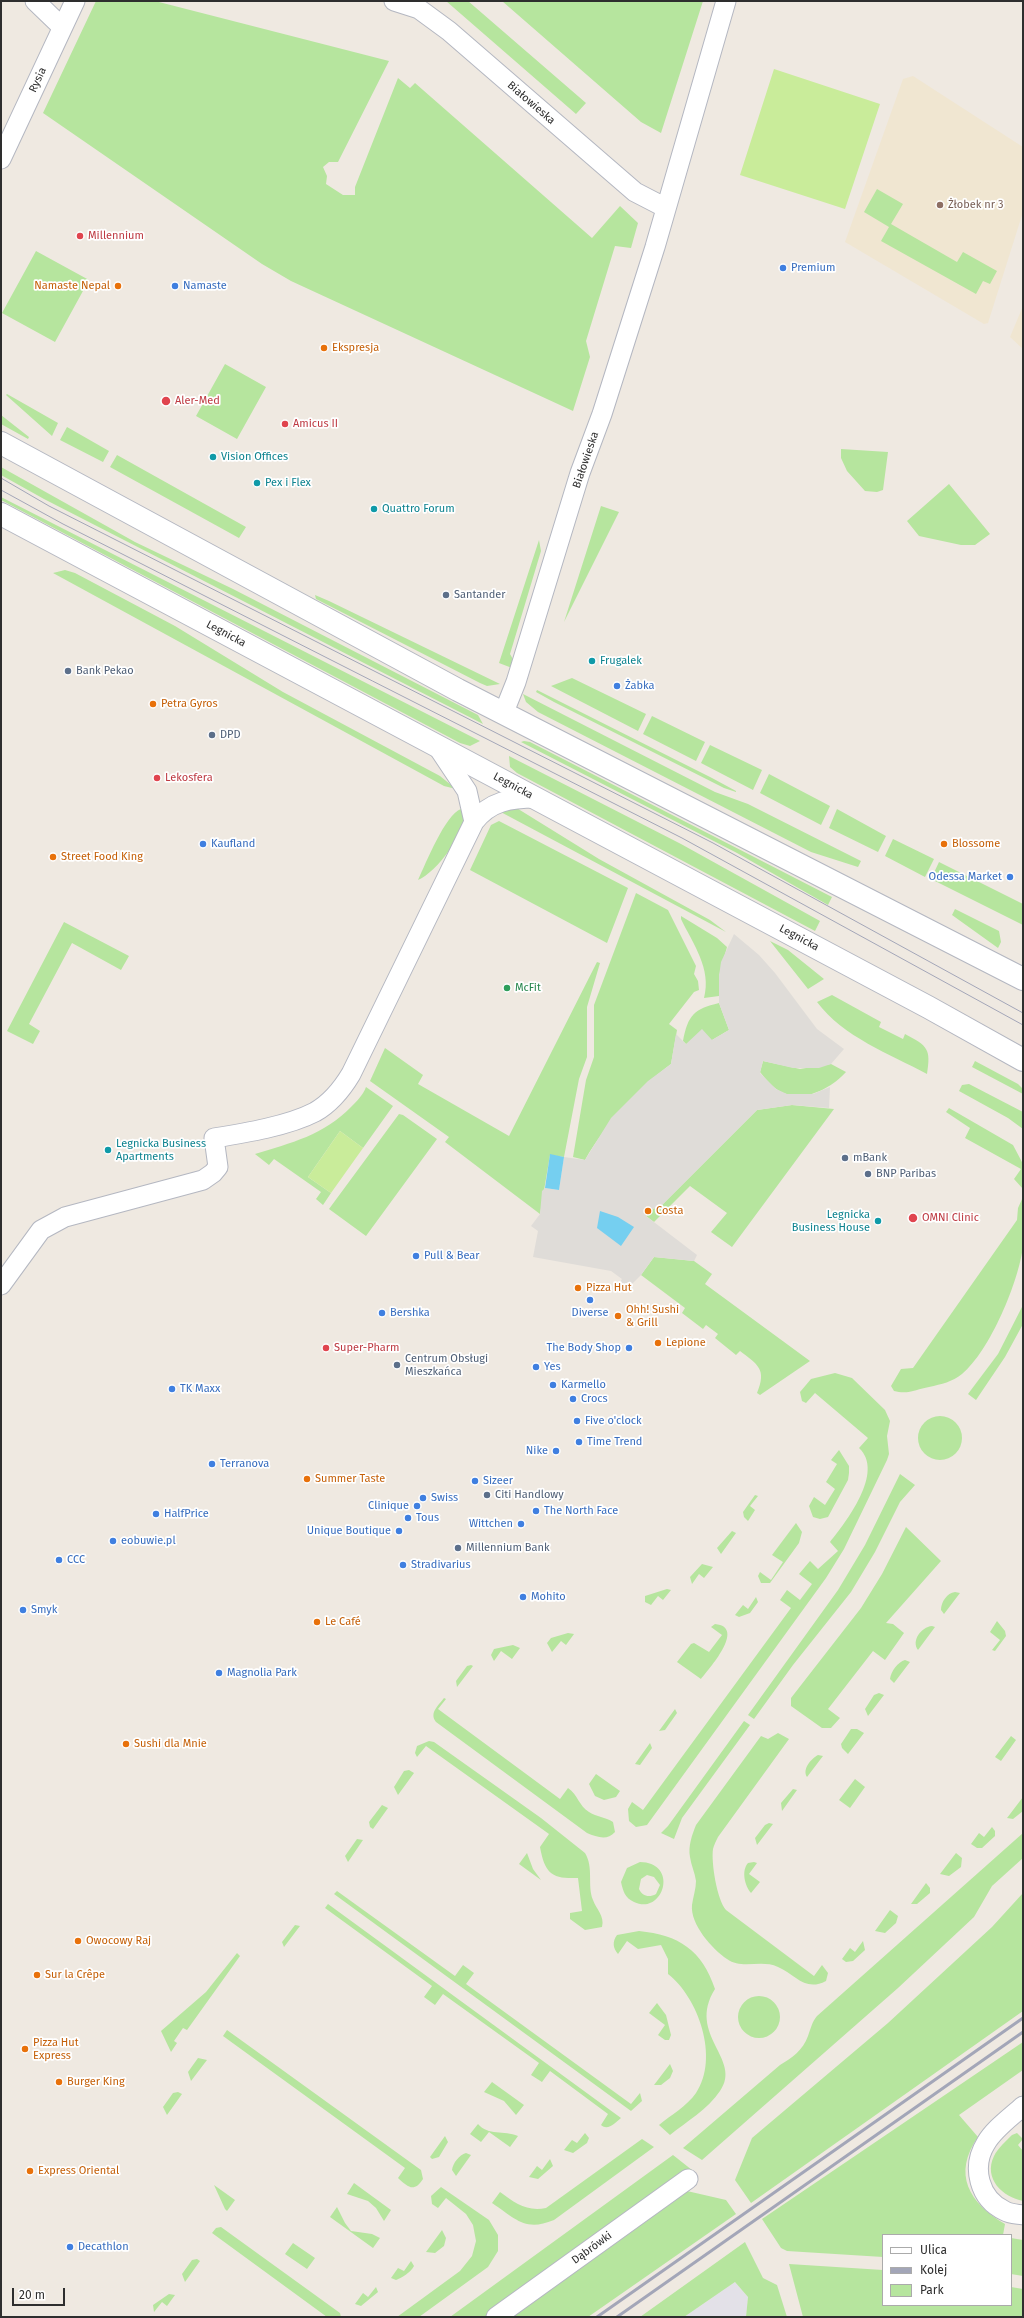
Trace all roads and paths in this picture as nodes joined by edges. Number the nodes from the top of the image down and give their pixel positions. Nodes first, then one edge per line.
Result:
1 (35, 1) edge
2 (74, 1) edge
3 (394, 1) edge
4 (726, 1) edge
5 (62, 27) junction
6 (1, 159) edge
7 (666, 208) junction
8 (1, 443) edge
9 (1, 514) edge
10 (504, 712) junction
11 (437, 746) junction
12 (536, 798) junction
13 (474, 822) junction
14 (1023, 979) edge
15 (1023, 1060) edge
16 (1, 1285) edge
17 (1023, 2106) edge
18 (688, 2179) dead end
19 (1023, 2215) edge
20 (496, 2317) edge

1 - 5 street
2 - 5 street, Rysia
3 - 7 street, Białowieska
4 - 7 street, Białowieska
5 - 6 street, Rysia
7 - 10 street, Białowieska
8 - 10 main road
9 - 11 main road, Legnicka
10 - 14 main road
11 - 12 main road, Legnicka
11 - 13 street
12 - 13 street
12 - 15 main road, Legnicka
13 - 16 street
17 - 19 street
18 - 20 street, Dąbrówki

